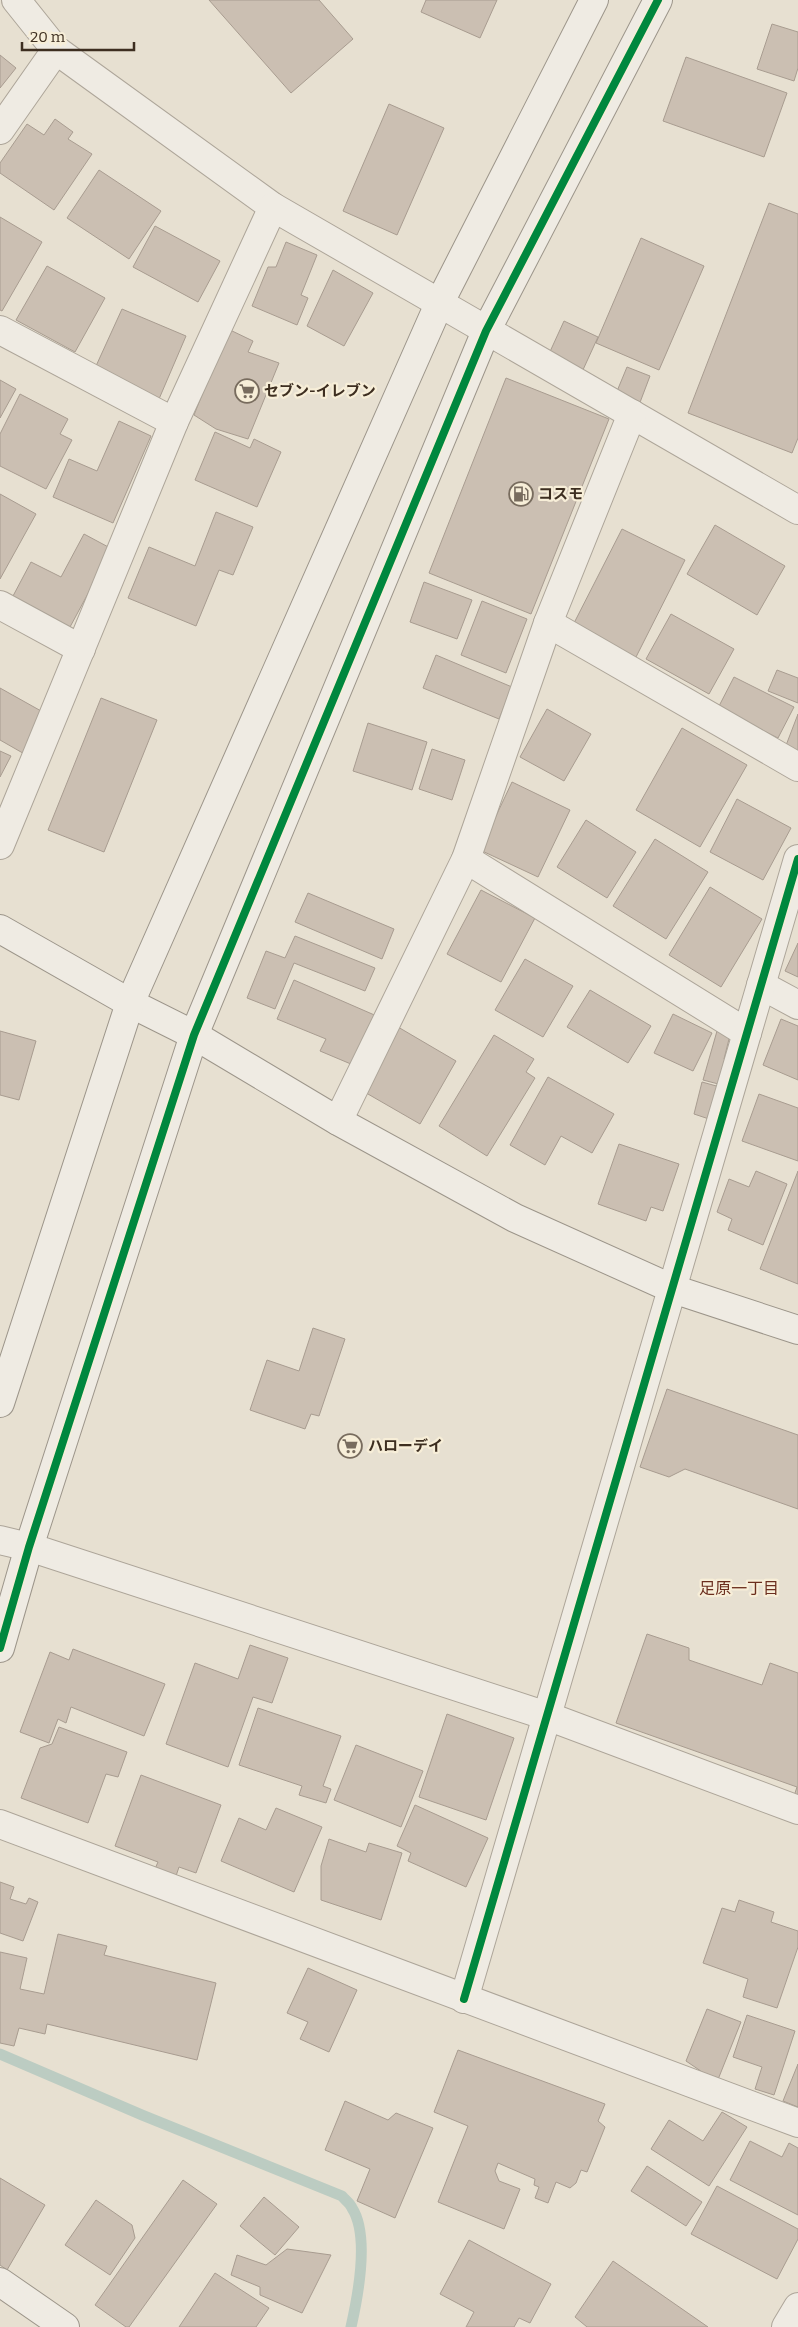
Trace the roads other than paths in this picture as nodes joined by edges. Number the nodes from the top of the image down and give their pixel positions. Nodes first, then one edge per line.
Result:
1 (16, 0) edge
2 (594, 0) edge
3 (658, 0) edge
4 (56, 50) junction
5 (0, 130) edge
6 (273, 207) junction
7 (439, 304) junction
8 (0, 330) edge
9 (486, 332) junction
10 (632, 414) junction
11 (174, 422) junction
12 (798, 510) edge
13 (0, 605) edge
14 (548, 623) junction
15 (81, 649) junction
16 (798, 767) edge
17 (0, 845) edge
18 (466, 859) junction
19 (798, 859) edge
20 (0, 929) edge
21 (762, 985) junction
22 (130, 1003) junction
23 (798, 1005) edge
24 (748, 1034) junction
25 (194, 1035) junction
26 (338, 1121) junction
27 (673, 1289) junction
28 (798, 1330) edge
29 (0, 1403) edge
30 (0, 1540) edge
31 (29, 1547) junction
32 (0, 1648) edge
33 (547, 1716) junction
34 (798, 1810) edge
35 (0, 1824) edge
36 (464, 1999) junction
37 (798, 2123) edge
38 (0, 2282) edge
39 (798, 2307) edge
40 (65, 2327) edge
41 (786, 2327) edge

1 - 4 street
2 - 7 street
3 - 9 street
4 - 5 street
4 - 6 street
6 - 7 street
6 - 11 street
7 - 9 street
7 - 22 street
8 - 11 street
9 - 10 street
9 - 25 street
10 - 12 street
10 - 14 street
11 - 15 street
13 - 15 street
14 - 16 street
14 - 18 street
15 - 17 street
18 - 24 street
18 - 26 street
19 - 21 street
20 - 22 street
21 - 23 street
21 - 24 street
22 - 25 street
22 - 29 street
24 - 27 street
25 - 26 street
25 - 31 street
26 - 27 street
27 - 28 street
27 - 33 street
30 - 31 street
31 - 32 street
31 - 33 street
33 - 34 street
33 - 36 street
35 - 36 street
36 - 37 street
38 - 40 street
39 - 41 street

